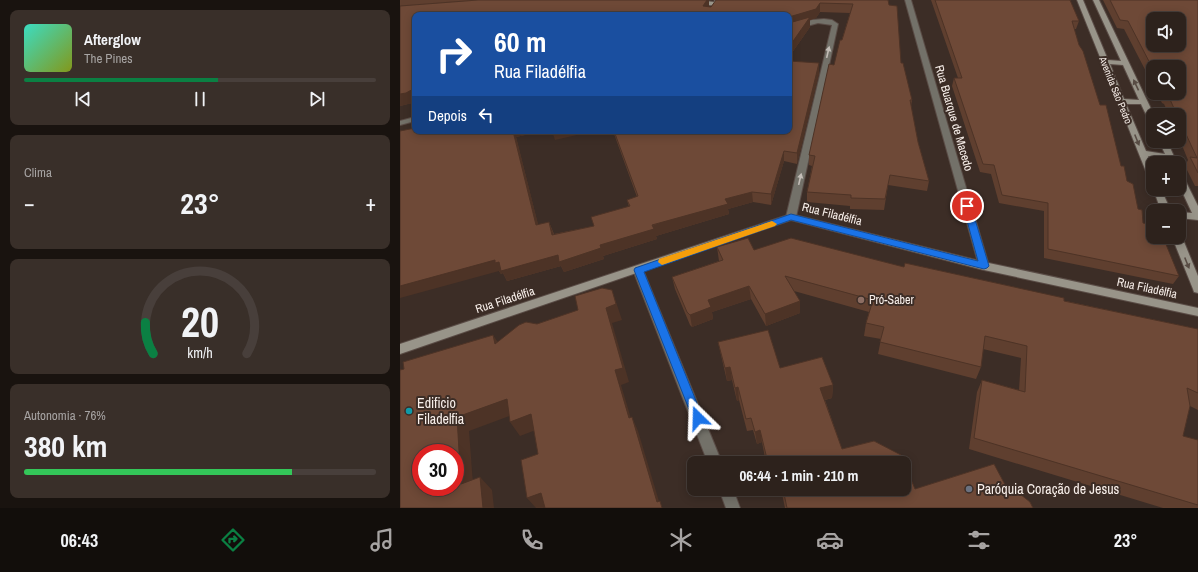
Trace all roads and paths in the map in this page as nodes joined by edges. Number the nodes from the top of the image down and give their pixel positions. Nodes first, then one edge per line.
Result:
1 (908, 0) edge
2 (1080, 0) edge
3 (1096, 0) edge
4 (692, 2) edge
5 (715, 4) edge
6 (792, 28) edge
7 (1100, 28) junction
8 (1105, 62) junction
9 (1126, 63) junction
10 (1121, 101) junction
11 (1144, 102) junction
12 (1147, 108) edge
13 (412, 120) edge
14 (400, 123) edge
15 (1142, 153) junction
16 (1154, 156) edge
17 (1146, 162) edge
18 (1186, 191) edge
19 (1186, 216) edge
20 (791, 217) junction
21 (1198, 217) edge
22 (1180, 244) edge
23 (984, 266) junction
24 (638, 270) junction
25 (1198, 290) edge
26 (1198, 312) edge
27 (400, 349) edge
28 (712, 456) edge
29 (729, 496) edge
30 (733, 508) edge

1 - 23 street, Rua Buarque de Macedo
2 - 7 street, Avenida São Pedro
3 - 7 street, Avenida São Pedro
4 - 5 street
20 -> 6 street
7 - 8 street, Avenida São Pedro
7 - 9 street, Avenida São Pedro
8 - 9 street
8 - 10 street, Avenida São Pedro
11 -> 9 street, Avenida São Pedro
10 - 11 street
10 -> 15 street, Avenida São Pedro
11 - 12 street, Avenida São Pedro
13 - 14 street
15 - 16 street
15 - 17 street, Avenida São Pedro
18 - 21 street
19 - 21 street
20 - 23 street, Rua Filadélfia
20 - 24 street, Rua Filadélfia
22 -> 25 street
23 - 26 street, Rua Filadélfia
24 - 27 street, Rua Filadélfia
24 - 28 street
29 - 30 street

